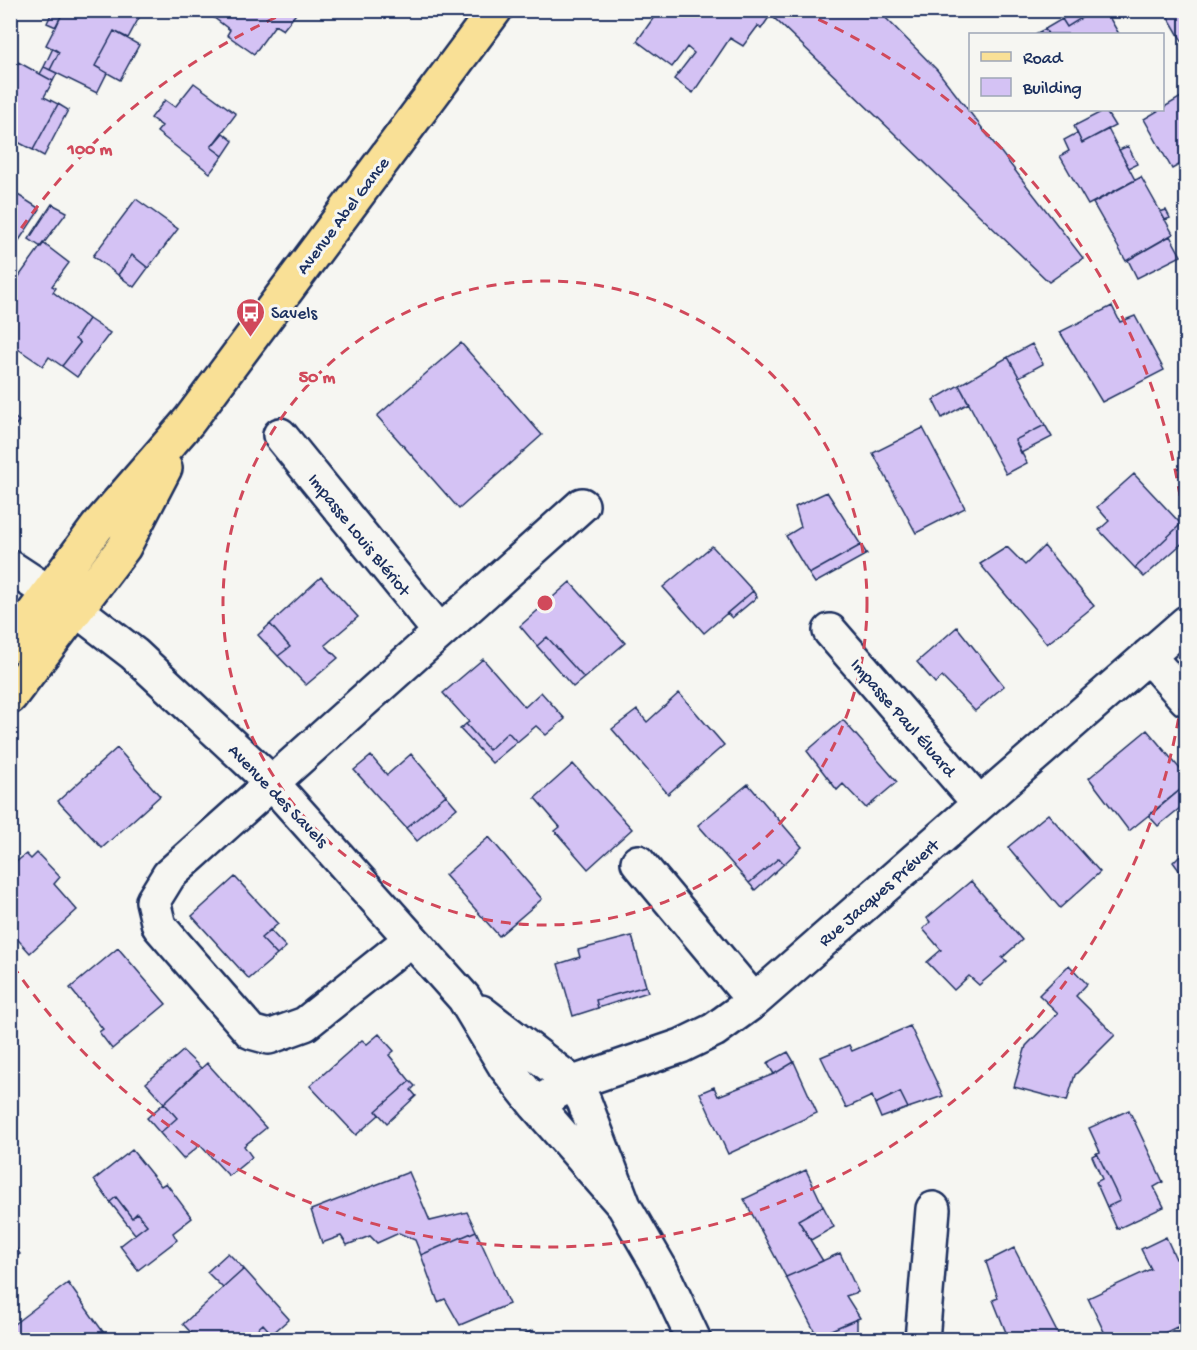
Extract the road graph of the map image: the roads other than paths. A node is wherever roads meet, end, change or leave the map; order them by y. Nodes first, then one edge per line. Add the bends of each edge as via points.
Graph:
1 (495, 10) edge
2 (189, 421) junction
3 (280, 435) dead end
4 (582, 505) dead end
5 (10, 567) edge
6 (48, 593) junction
7 (76, 611) junction
8 (1186, 622) edge
9 (830, 631) dead end
10 (440, 632) junction
11 (10, 645) edge
12 (1148, 656) junction
13 (10, 697) edge
14 (1186, 699) edge
15 (272, 783) junction
16 (979, 803) junction
17 (638, 862) dead end
18 (411, 939) junction
19 (464, 998) junction
20 (754, 1001) junction
21 (573, 1083) junction
22 (535, 1104) junction
23 (624, 1206) junction
24 (933, 1209) dead end
25 (694, 1340) edge
26 (922, 1340) edge

1 - 2 main road, Avenue Abel Gance
2 - 6 main road, Avenue Abel Gance via 97,527
2 - 7 main road, Avenue Abel Gance via 124,547
3 - 10 street, Impasse Louis Blériot
4 - 10 street
5 - 6 street, Avenue des Savels
6 - 7 street, Avenue des Savels
6 - 11 main road, Avenue Abel Gance
7 - 13 main road, Avenue Abel Gance
7 - 15 street, Avenue des Savels via 134,654
8 - 12 street, Rue Jacques Prévert
9 - 16 street, Impasse Paul Éluard
10 - 15 street
12 - 14 street
12 - 16 street, Rue Jacques Prévert
15 - 18 street, Avenue des Savels
15 - 18 street via 169,875 153,901 159,927 251,1032 269,1037 305,1024
16 - 20 street, Rue Jacques Prévert
17 - 20 street
18 - 19 street, Avenue des Savels
19 - 21 street, Avenue des Savels
19 - 22 street, Avenue des Savels via 505,1066
20 - 21 street, Rue Jacques Prévert via 714,1030 681,1046
21 - 22 street, Rue Jacques Prévert
21 - 23 street, Avenue des Savels via 584,1101
22 - 23 street, Avenue des Savels
23 - 25 street, Avenue des Savels via 661,1270
24 - 26 street

